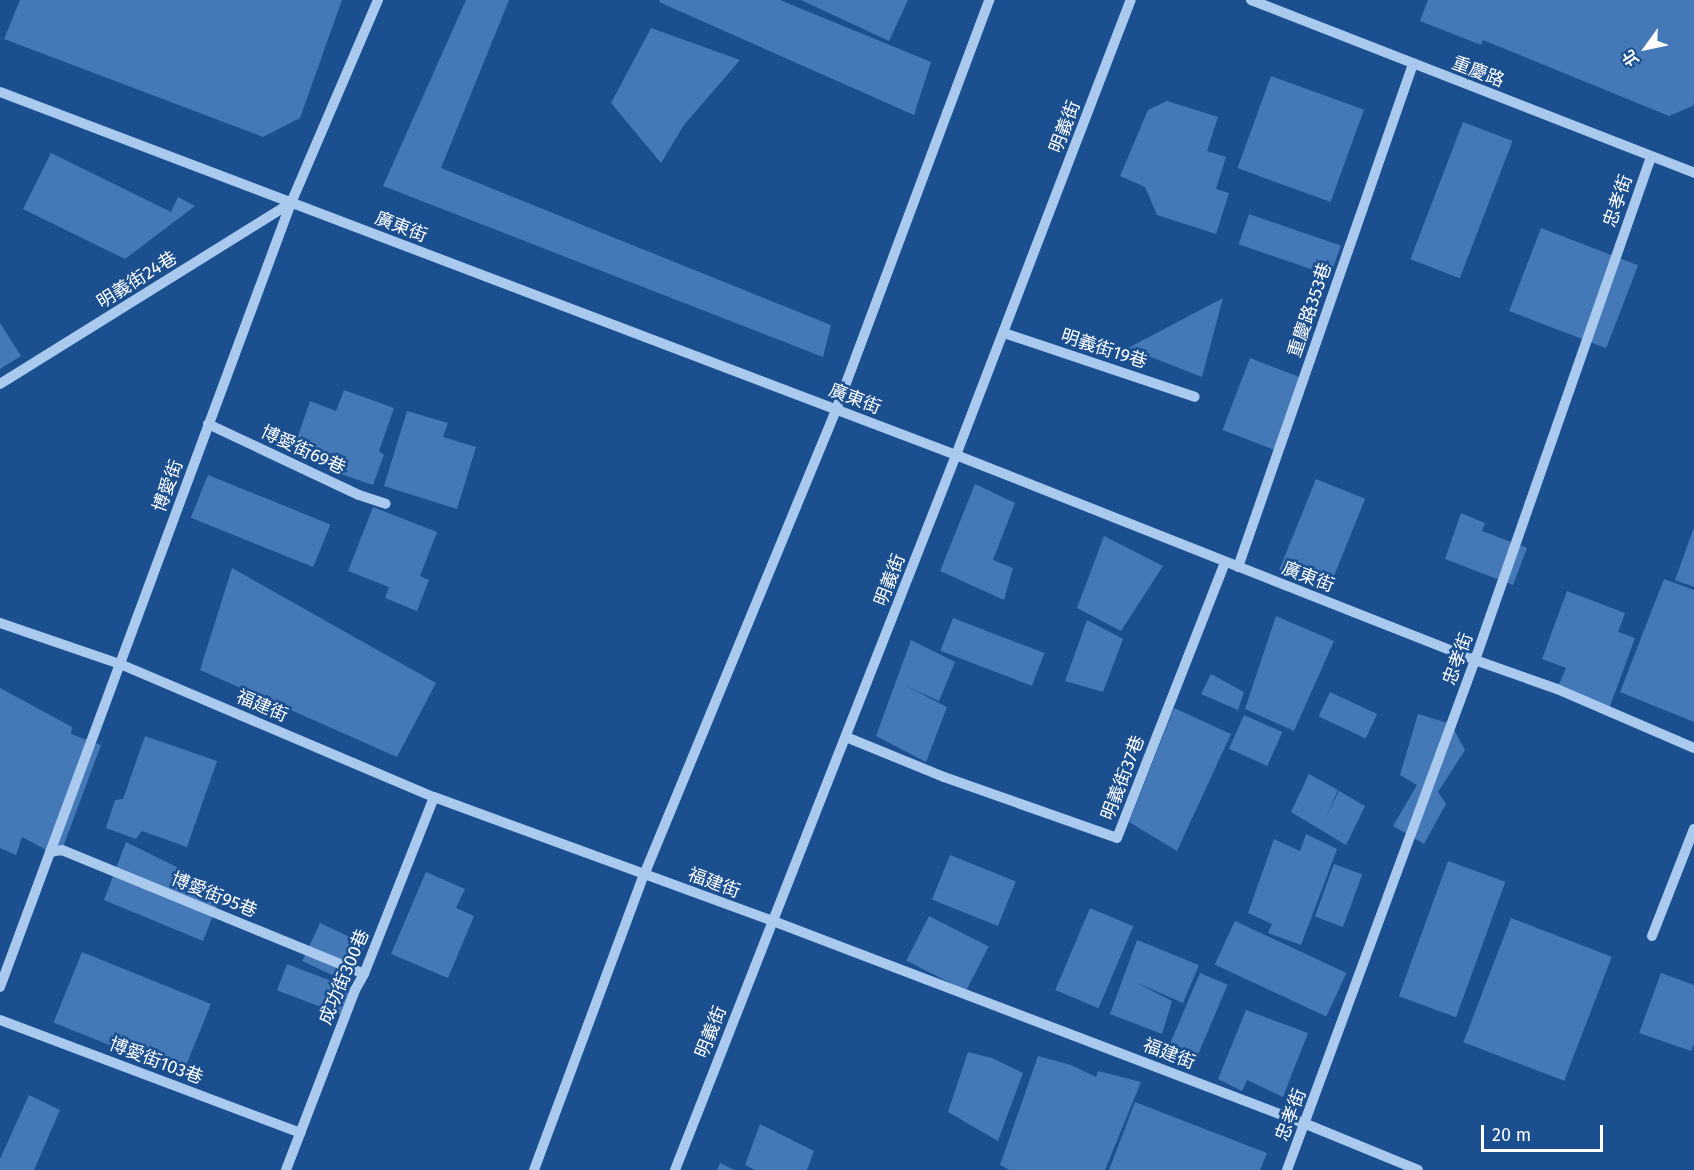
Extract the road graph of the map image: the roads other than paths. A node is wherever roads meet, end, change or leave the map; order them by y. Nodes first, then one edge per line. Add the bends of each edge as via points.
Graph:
1 (378, 0) edge
2 (989, 0) edge
3 (1131, 0) edge
4 (1251, 0) edge
5 (1413, 64) junction
6 (0, 92) edge
7 (1651, 157) junction
8 (1694, 173) edge
9 (291, 203) junction
10 (1004, 333) junction
11 (0, 384) edge
12 (1195, 397) dead end
13 (836, 410) junction
14 (208, 424) junction
15 (956, 454) junction
16 (386, 504) dead end
17 (1225, 561) junction
18 (1238, 567) junction
19 (0, 623) edge
20 (1475, 660) junction
21 (120, 664) junction
22 (846, 737) junction
23 (1694, 748) edge
24 (434, 797) junction
25 (1694, 829) edge
26 (50, 852) junction
27 (644, 875) junction
28 (773, 921) junction
29 (1652, 936) dead end
30 (364, 974) junction
31 (0, 987) edge
32 (0, 1020) edge
33 (1306, 1124) junction
34 (300, 1133) junction
35 (286, 1170) edge
36 (534, 1170) edge
37 (675, 1170) edge
38 (1287, 1170) edge
39 (1418, 1170) edge

1 - 9 street, 博愛街
2 - 13 street
3 - 10 street, 明義街
4 - 5 street, 重慶路
5 - 7 street, 重慶路
5 - 18 street, 重慶路353巷
6 - 9 street, 廣東街
7 - 8 street, 重慶路
7 - 20 street, 忠孝街
9 - 11 street, 明義街24巷
9 - 13 street, 廣東街
9 - 14 street, 博愛街
10 - 12 street, 明義街19巷
10 - 15 street, 明義街
13 - 15 street, 廣東街
13 - 27 street
14 - 16 street, 博愛街69巷
14 - 21 street, 博愛街
15 - 17 street, 廣東街
15 - 22 street, 明義街
17 - 18 street, 廣東街
17 - 22 street, 明義街37巷 via 1117,838 944,777
18 - 20 street, 廣東街
19 - 21 street, 福建街
20 - 23 street, 廣東街 via 1557,689
20 - 33 street, 忠孝街
21 - 24 street, 福建街
21 - 26 street, 博愛街
22 - 28 street, 明義街
24 - 27 street, 福建街
24 - 30 street, 成功街300巷
25 - 29 street
26 - 30 street, 博愛街95巷 via 62,850
26 - 31 street, 博愛街
27 - 28 street, 福建街
27 - 36 street
28 - 33 street, 福建街
28 - 37 street, 明義街
30 - 34 street, 成功街300巷 via 354,990
32 - 34 street, 博愛街103巷
33 - 38 street, 忠孝街
33 - 39 street, 福建街
34 - 35 street, 成功街300巷

